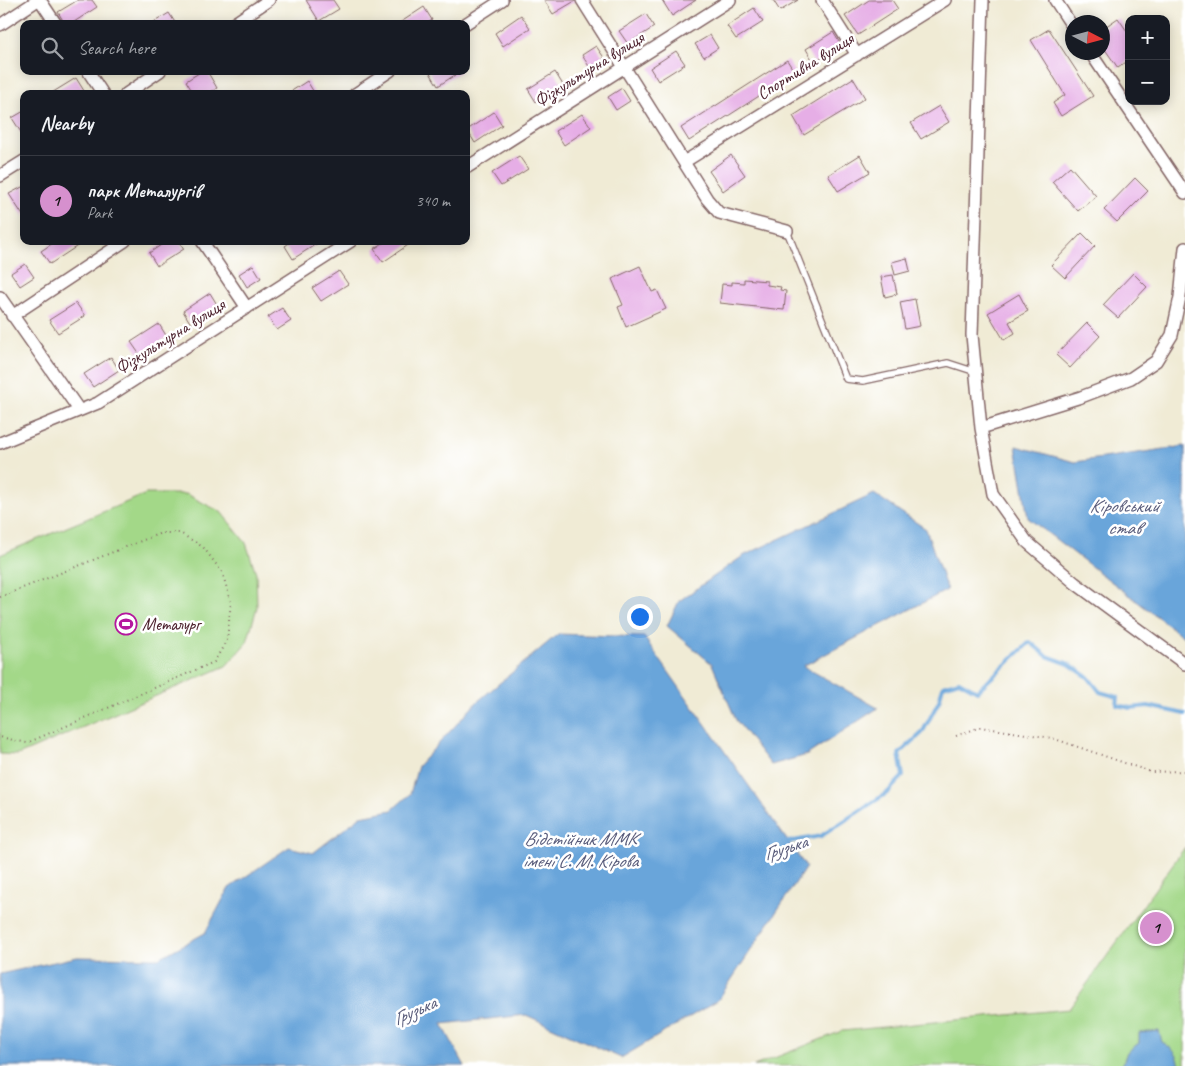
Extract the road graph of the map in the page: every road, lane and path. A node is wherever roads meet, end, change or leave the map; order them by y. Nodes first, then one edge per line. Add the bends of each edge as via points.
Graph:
1 (39, 0) edge
2 (269, 0) edge
3 (502, 0) edge
4 (582, 0) edge
5 (730, 0) edge
6 (822, 0) edge
7 (946, 0) edge
8 (983, 0) edge
9 (1055, 0) edge
10 (1065, 15) edge
11 (53, 20) edge
12 (239, 20) edge
13 (470, 21) edge
14 (0, 24) edge
15 (857, 55) junction
16 (1095, 60) edge
17 (624, 67) junction
18 (91, 75) edge
19 (154, 75) edge
20 (384, 75) edge
21 (100, 90) edge
22 (132, 90) edge
23 (361, 90) edge
24 (684, 162) junction
25 (20, 164) edge
26 (470, 165) edge
27 (0, 176) edge
28 (1185, 193) edge
29 (787, 231) joint
30 (119, 245) edge
31 (205, 245) edge
32 (345, 245) edge
33 (1185, 248) edge
34 (0, 296) edge
35 (247, 308) junction
36 (12, 316) junction
37 (976, 372) junction
38 (79, 410) junction
39 (981, 428) junction
40 (0, 443) edge
41 (0, 597) edge
42 (1185, 664) edge
43 (956, 736) dead end
44 (0, 738) edge
45 (1185, 772) edge

1 - 11 street
1 - 14 street
2 - 12 street
3 - 13 street
4 - 17 street
5 - 17 street, Фiзкультурна вулиця
6 - 15 street
7 - 15 street, Спортивна вулиця
8 - 37 street via 972,335
9 - 10 street
15 - 24 street, Спортивна вулиця
16 - 28 street
17 - 24 street
17 - 26 street, Фiзкультурна вулиця
18 - 21 street
19 - 22 street
20 - 23 street
24 - 29 street via 707,199 720,213
25 - 27 street
29 - 37 lane via 846,379 863,381 948,363
30 - 36 street
31 - 35 street
32 - 35 street, Фiзкультурна вулиця
33 - 39 street via 1172,335 1156,360 1131,378
34 - 36 street
35 - 38 street, Фiзкультурна вулиця via 98,403
36 - 38 street
37 - 39 street
38 - 40 street, Фiзкультурна вулиця
39 - 42 street via 994,494 1027,542 1075,583
41 - 44 path via 161,533 180,532 203,547 222,572 231,602 227,640 214,662 27,743
43 - 45 path via 980,726 1052,738 1151,772

